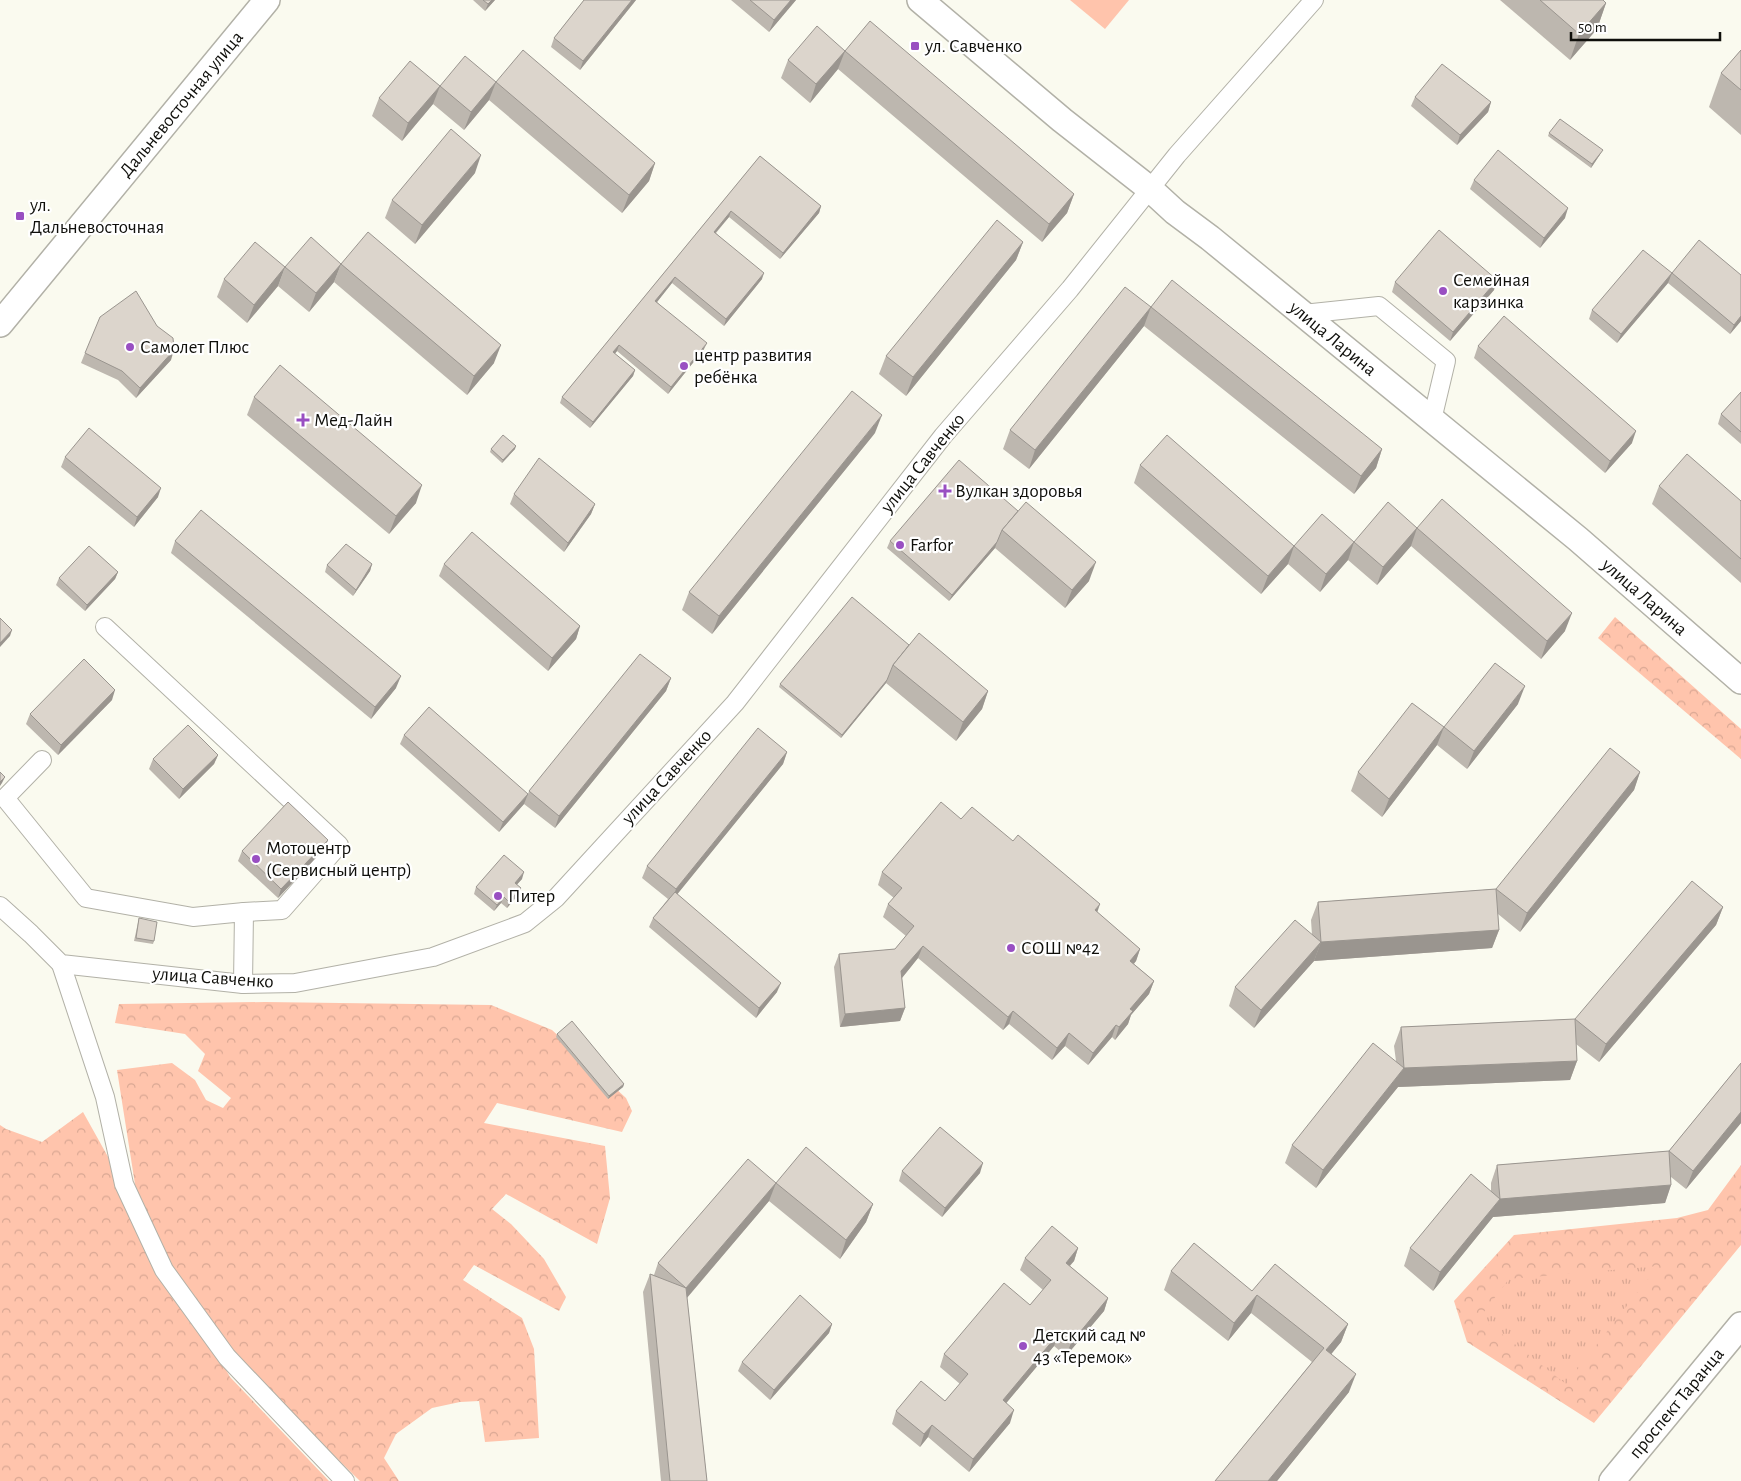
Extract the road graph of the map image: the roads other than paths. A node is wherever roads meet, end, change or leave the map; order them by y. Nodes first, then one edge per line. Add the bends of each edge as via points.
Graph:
1 (267, 0) edge
2 (920, 0) edge
3 (1314, 0) edge
4 (1150, 189) junction
5 (1303, 314) junction
6 (0, 324) edge
7 (1432, 420) junction
8 (106, 627) dead end
9 (1741, 681) edge
10 (42, 760) dead end
11 (0, 906) edge
12 (244, 912) junction
13 (61, 964) junction
14 (243, 984) junction
15 (1741, 1325) edge
16 (345, 1481) edge
17 (1612, 1481) edge

1 - 6 main road, Дальневосточная улица
2 - 4 main road, улица Ларина via 1062,120
3 - 4 street, улица Савченко
4 - 5 main road, улица Ларина
4 - 14 street, улица Савченко via 1070,289 943,436 735,703 556,898 525,923 433,957 295,983
5 - 7 main road, улица Ларина
5 - 7 street via 1379,306 1394,318 1446,361
7 - 9 main road, улица Ларина via 1578,539
8 - 12 street via 339,845 282,910
10 - 12 street via 5,798 86,898 193,917
11 - 13 street
12 - 14 street
13 - 14 street, улица Савченко
13 - 16 street via 105,1097 124,1184 164,1270 227,1357
15 - 17 main road, проспект Таранца

